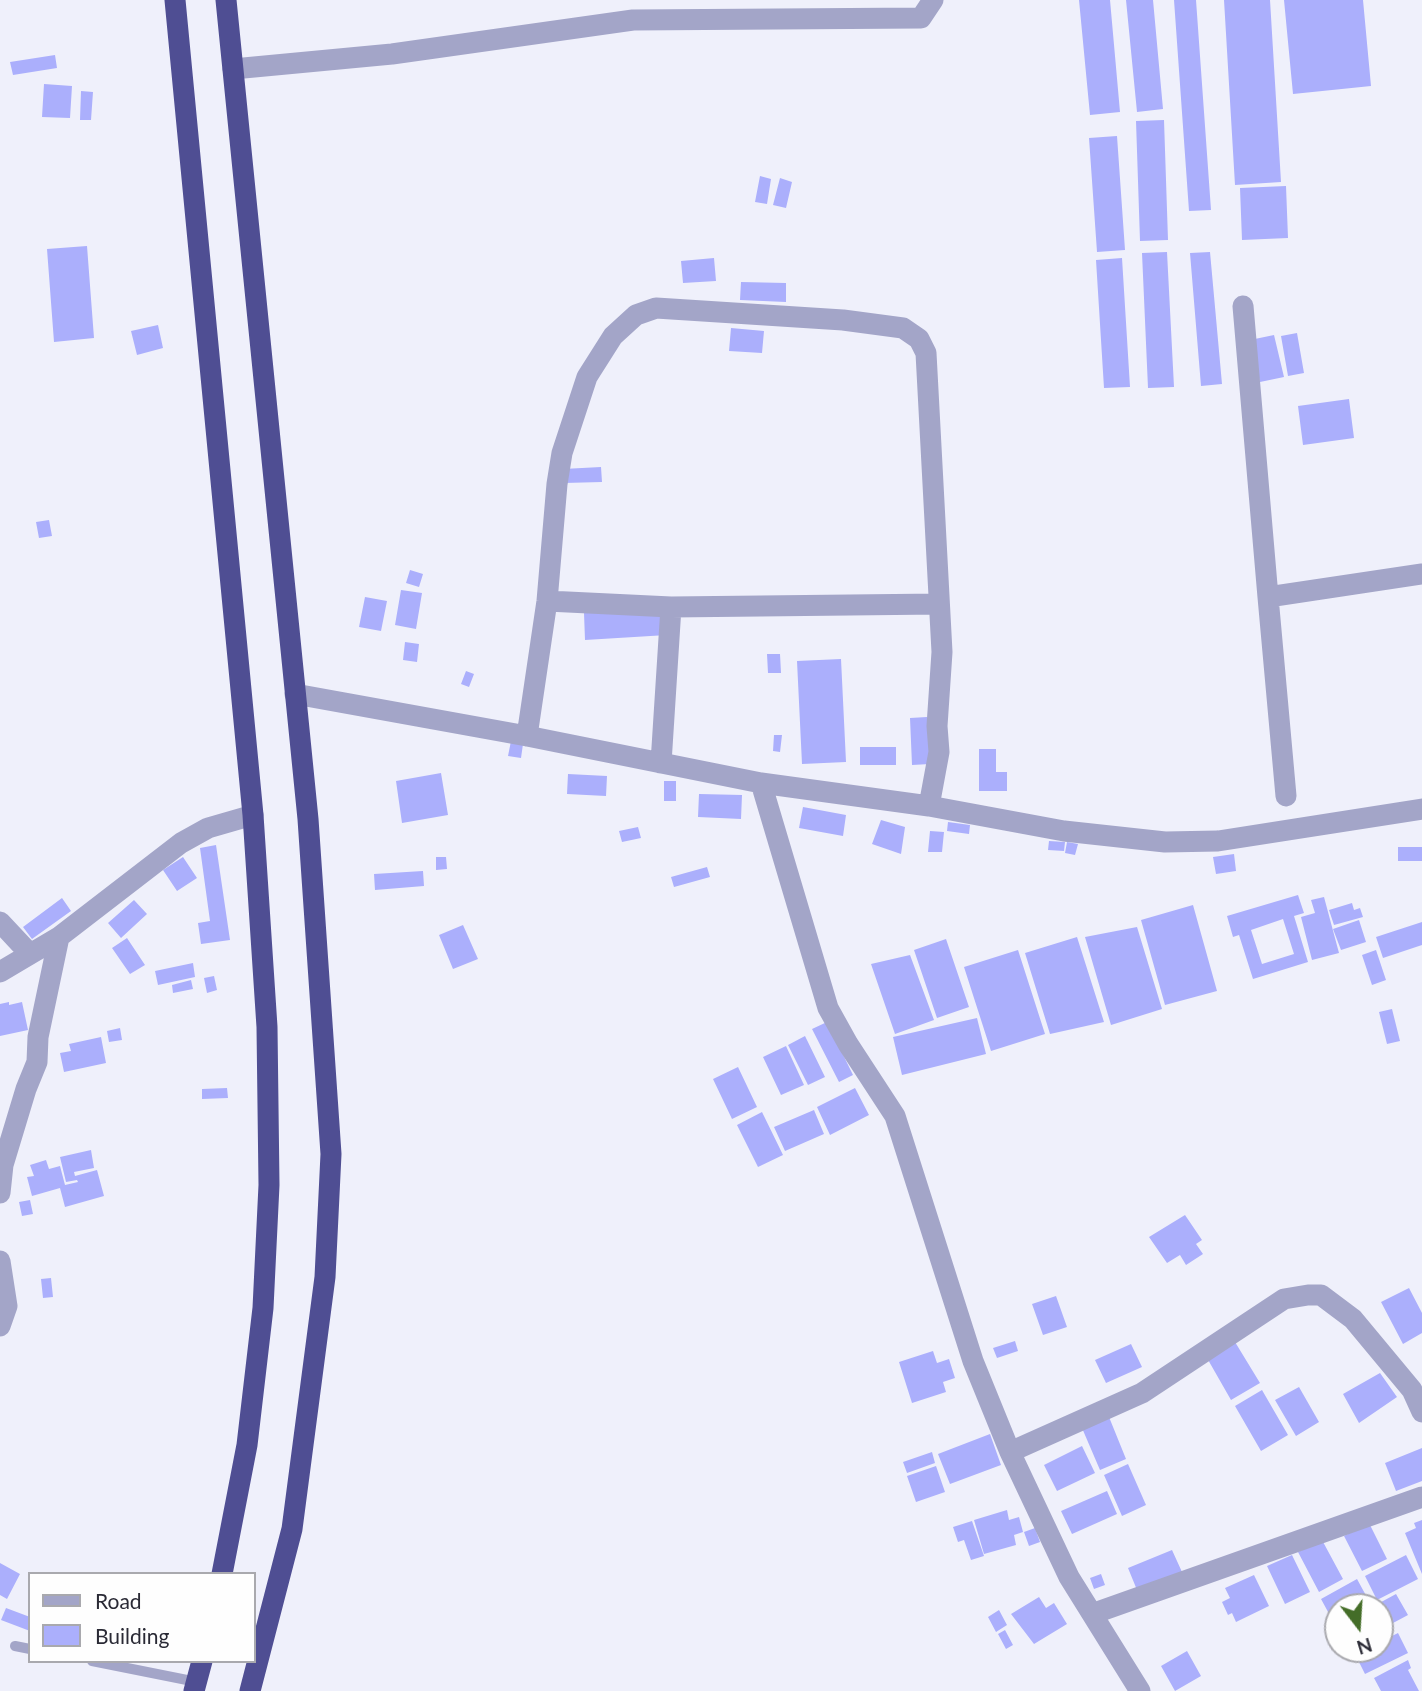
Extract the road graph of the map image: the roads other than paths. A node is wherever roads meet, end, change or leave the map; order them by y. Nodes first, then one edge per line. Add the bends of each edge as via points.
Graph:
1 (175, 0) edge
2 (226, 0) edge
3 (933, 0) edge
4 (233, 69) junction
5 (1243, 306) dead end
6 (1422, 574) edge
7 (1268, 597) junction
8 (547, 601) junction
9 (939, 604) junction
10 (671, 607) junction
11 (295, 694) junction
12 (527, 736) junction
13 (661, 763) junction
14 (761, 783) junction
15 (1286, 796) dead end
16 (929, 806) junction
17 (1422, 809) edge
18 (253, 815) junction
19 (0, 922) edge
20 (59, 937) junction
21 (30, 954) junction
22 (0, 972) edge
23 (0, 1193) edge
24 (0, 1261) edge
25 (0, 1326) edge
26 (1422, 1412) edge
27 (1010, 1452) junction
28 (1422, 1497) edge
29 (222, 1572) edge
30 (1092, 1614) junction
31 (15, 1646) dead end
32 (28, 1649) edge
33 (104, 1663) edge
34 (198, 1678) edge
35 (250, 1691) edge
36 (1140, 1691) edge

1 - 18 highway
2 - 4 highway
3 - 4 street via 921,18 633,20 392,54
4 - 11 highway
5 - 7 street
6 - 7 street
7 - 15 street
8 - 9 street via 562,453 587,377 613,336 636,315 656,308 843,320 903,328 919,339 926,353
8 - 10 street
8 - 12 street
9 - 10 street
9 - 16 street via 939,752
10 - 13 street
11 - 12 street
11 - 35 highway via 331,1154 325,1277 292,1529
12 - 13 street
13 - 14 street
14 - 16 street
14 - 27 street via 828,1008 895,1116 973,1361
16 - 17 street via 1064,831 1165,842 1217,841
18 - 20 street via 208,828 181,843
18 - 29 highway via 267,1027 269,1185 263,1308 249,1431
19 - 21 street
20 - 21 street
20 - 23 street via 37,1062 3,1165
21 - 22 street
24 - 25 street via 7,1306
26 - 27 street via 1412,1390 1353,1320 1321,1295 1308,1295 1284,1299 1142,1393
27 - 30 street via 1069,1577
28 - 30 street
30 - 36 street
31 - 32 lane
33 - 34 lane

